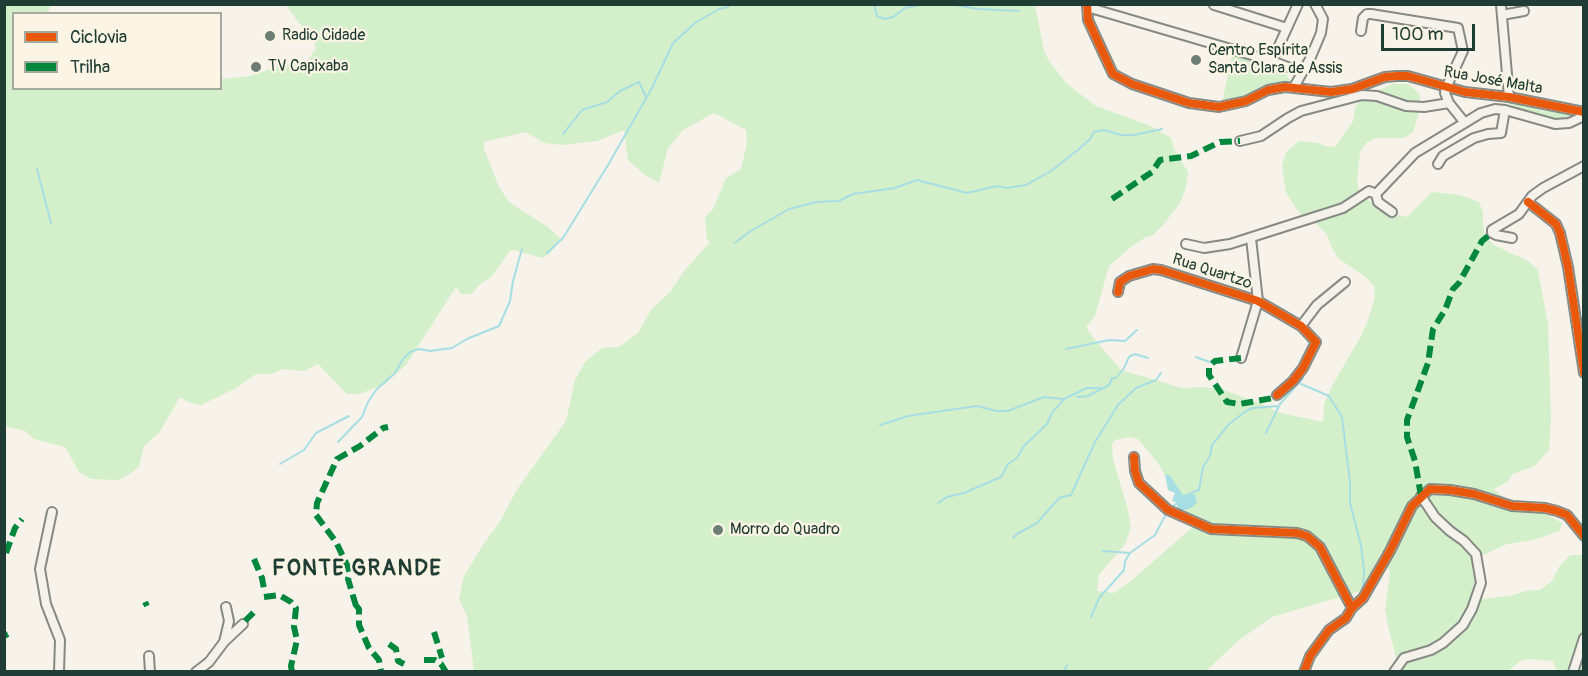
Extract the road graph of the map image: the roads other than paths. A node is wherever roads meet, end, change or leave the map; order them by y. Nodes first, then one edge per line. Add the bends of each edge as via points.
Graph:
1 (1298, 4) edge
2 (1316, 4) edge
3 (1214, 5) edge
4 (1501, 5) edge
5 (1087, 6) edge
6 (1524, 11) dead end
7 (1502, 15) junction
8 (1287, 28) junction
9 (1361, 32) dead end
10 (1272, 61) junction
11 (1301, 72) junction
12 (1294, 87) junction
13 (1446, 88) junction
14 (1509, 97) junction
15 (1449, 103) junction
16 (1505, 110) junction
17 (1584, 115) edge
18 (1465, 123) junction
19 (1240, 141) dead end
20 (1438, 164) dead end
21 (1584, 166) edge
22 (1376, 194) junction
23 (1528, 202) junction
24 (1392, 212) dead end
25 (1251, 238) junction
26 (1512, 238) dead end
27 (1186, 244) dead end
28 (1345, 282) dead end
29 (1118, 292) dead end
30 (1258, 301) junction
31 (1301, 326) junction
32 (1241, 358) dead end
33 (1584, 373) edge
34 (1277, 395) dead end
35 (1134, 457) dead end
36 (1420, 496) junction
37 (52, 512) dead end
38 (1584, 536) edge
39 (226, 607) dead end
40 (1352, 608) junction
41 (243, 624) dead end
42 (1584, 638) edge
43 (227, 643) junction
44 (149, 656) dead end
45 (59, 672) edge
46 (150, 672) edge
47 (196, 672) edge
48 (1304, 672) edge
49 (1394, 672) edge
50 (1574, 672) edge

1 - 8 street
2 - 11 street via 1323,26
3 - 8 street
4 - 7 street
5 - 10 street
5 - 12 street, Rua José Malta via 1088,20 1113,74 1132,84 1189,104 1219,107 1246,101 1268,90
6 - 7 street
7 - 14 street
8 - 10 street
9 - 13 street via 1363,18 1371,14 1458,28 1463,51
10 - 11 street
11 - 12 street
12 - 13 street, Rua José Malta via 1331,92 1385,77 1408,76
13 - 14 street, Rua José Malta
13 - 15 street, Rua José Malta
14 - 17 street, Rua José Malta
15 - 18 street, Rua José Malta
15 - 19 street, Rua José Malta via 1406,106 1362,95 1301,111 1261,136
16 - 17 street, Rua José Malta via 1555,124 1569,123
16 - 18 street, Rua José Malta via 1481,113
16 - 20 street via 1501,133 1474,138 1443,156
18 - 22 street, Rua José Malta via 1415,153
21 - 23 street via 1543,188
22 - 24 street via 1378,202
22 - 25 street via 1370,191 1342,208
23 - 26 street via 1519,214 1492,230 1496,235
23 - 33 street via 1556,224 1560,233
25 - 27 street via 1204,248
25 - 30 street
28 - 31 street via 1317,304
29 - 30 street, Rua Quartzo via 1120,282 1129,276 1153,269
30 - 31 street, Rua Quartzo
30 - 32 street
31 - 34 street via 1316,342 1303,368
35 - 40 street via 1139,483 1168,510 1211,529 1307,536 1320,547
36 - 38 street via 1430,489 1450,489 1512,506 1545,508 1567,515
36 - 40 street via 1363,598
36 - 49 street via 1435,517 1476,554 1481,583 1463,625 1431,650 1404,658
37 - 45 street via 40,569 46,604 60,640
39 - 43 street
40 - 48 street via 1346,618 1329,630 1310,656
41 - 43 street
42 - 50 street
43 - 47 street
44 - 46 street

